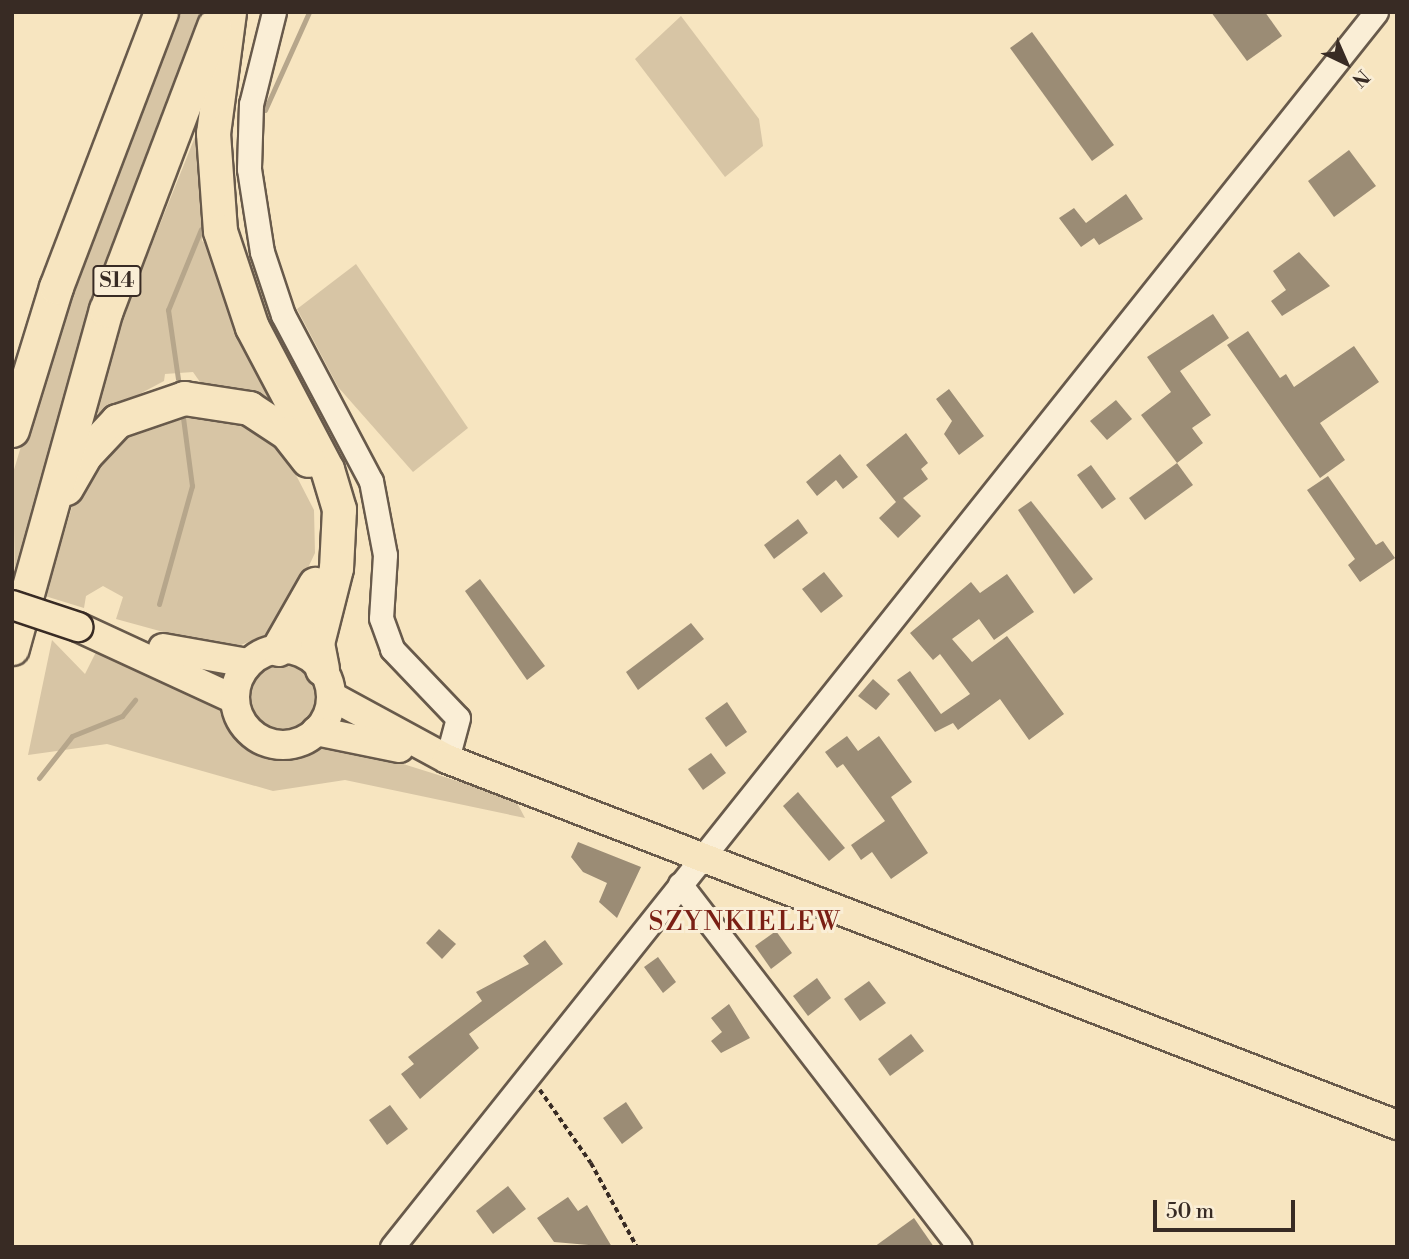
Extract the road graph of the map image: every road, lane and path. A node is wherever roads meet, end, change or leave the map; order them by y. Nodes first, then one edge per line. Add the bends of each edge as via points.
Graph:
1 (161, 12) edge
2 (220, 12) edge
3 (229, 12) edge
4 (274, 12) edge
5 (1376, 12) edge
6 (12, 430) edge
7 (34, 557) junction
8 (12, 605) edge
9 (122, 642) junction
10 (12, 649) edge
11 (278, 649) junction
12 (248, 663) junction
13 (326, 683) junction
14 (234, 699) junction
15 (316, 731) junction
16 (441, 757) junction
17 (701, 855) junction
18 (680, 884) junction
19 (529, 1074) junction
20 (1397, 1125) edge
21 (392, 1247) edge
22 (637, 1247) edge
23 (960, 1247) edge

1 - 6 highway, S14 via 65,262
2 - 7 highway, S14 via 106,310
3 - 13 highway via 213,133 220,231 252,327 327,468 340,509 335,568 317,643
4 - 16 street via 251,104 249,169 262,252 283,315 371,481 385,555 381,618 392,649 458,718
5 - 17 street
7 - 10 highway, S14
7 - 11 highway via 85,454 117,421 184,398 249,408 304,453 326,503 327,549 319,576 301,619
8 - 9 main road, bridge
9 - 12 main road
9 - 14 main road
11 - 12 main road
11 - 13 main road via 301,653
12 - 14 main road
13 - 15 main road
13 - 16 main road
14 - 15 main road via 243,724 267,743 297,743
15 - 16 main road
16 - 17 main road
17 - 18 street
17 - 20 main road
18 - 19 street
18 - 23 street
19 - 21 street
19 - 22 path via 591,1163

